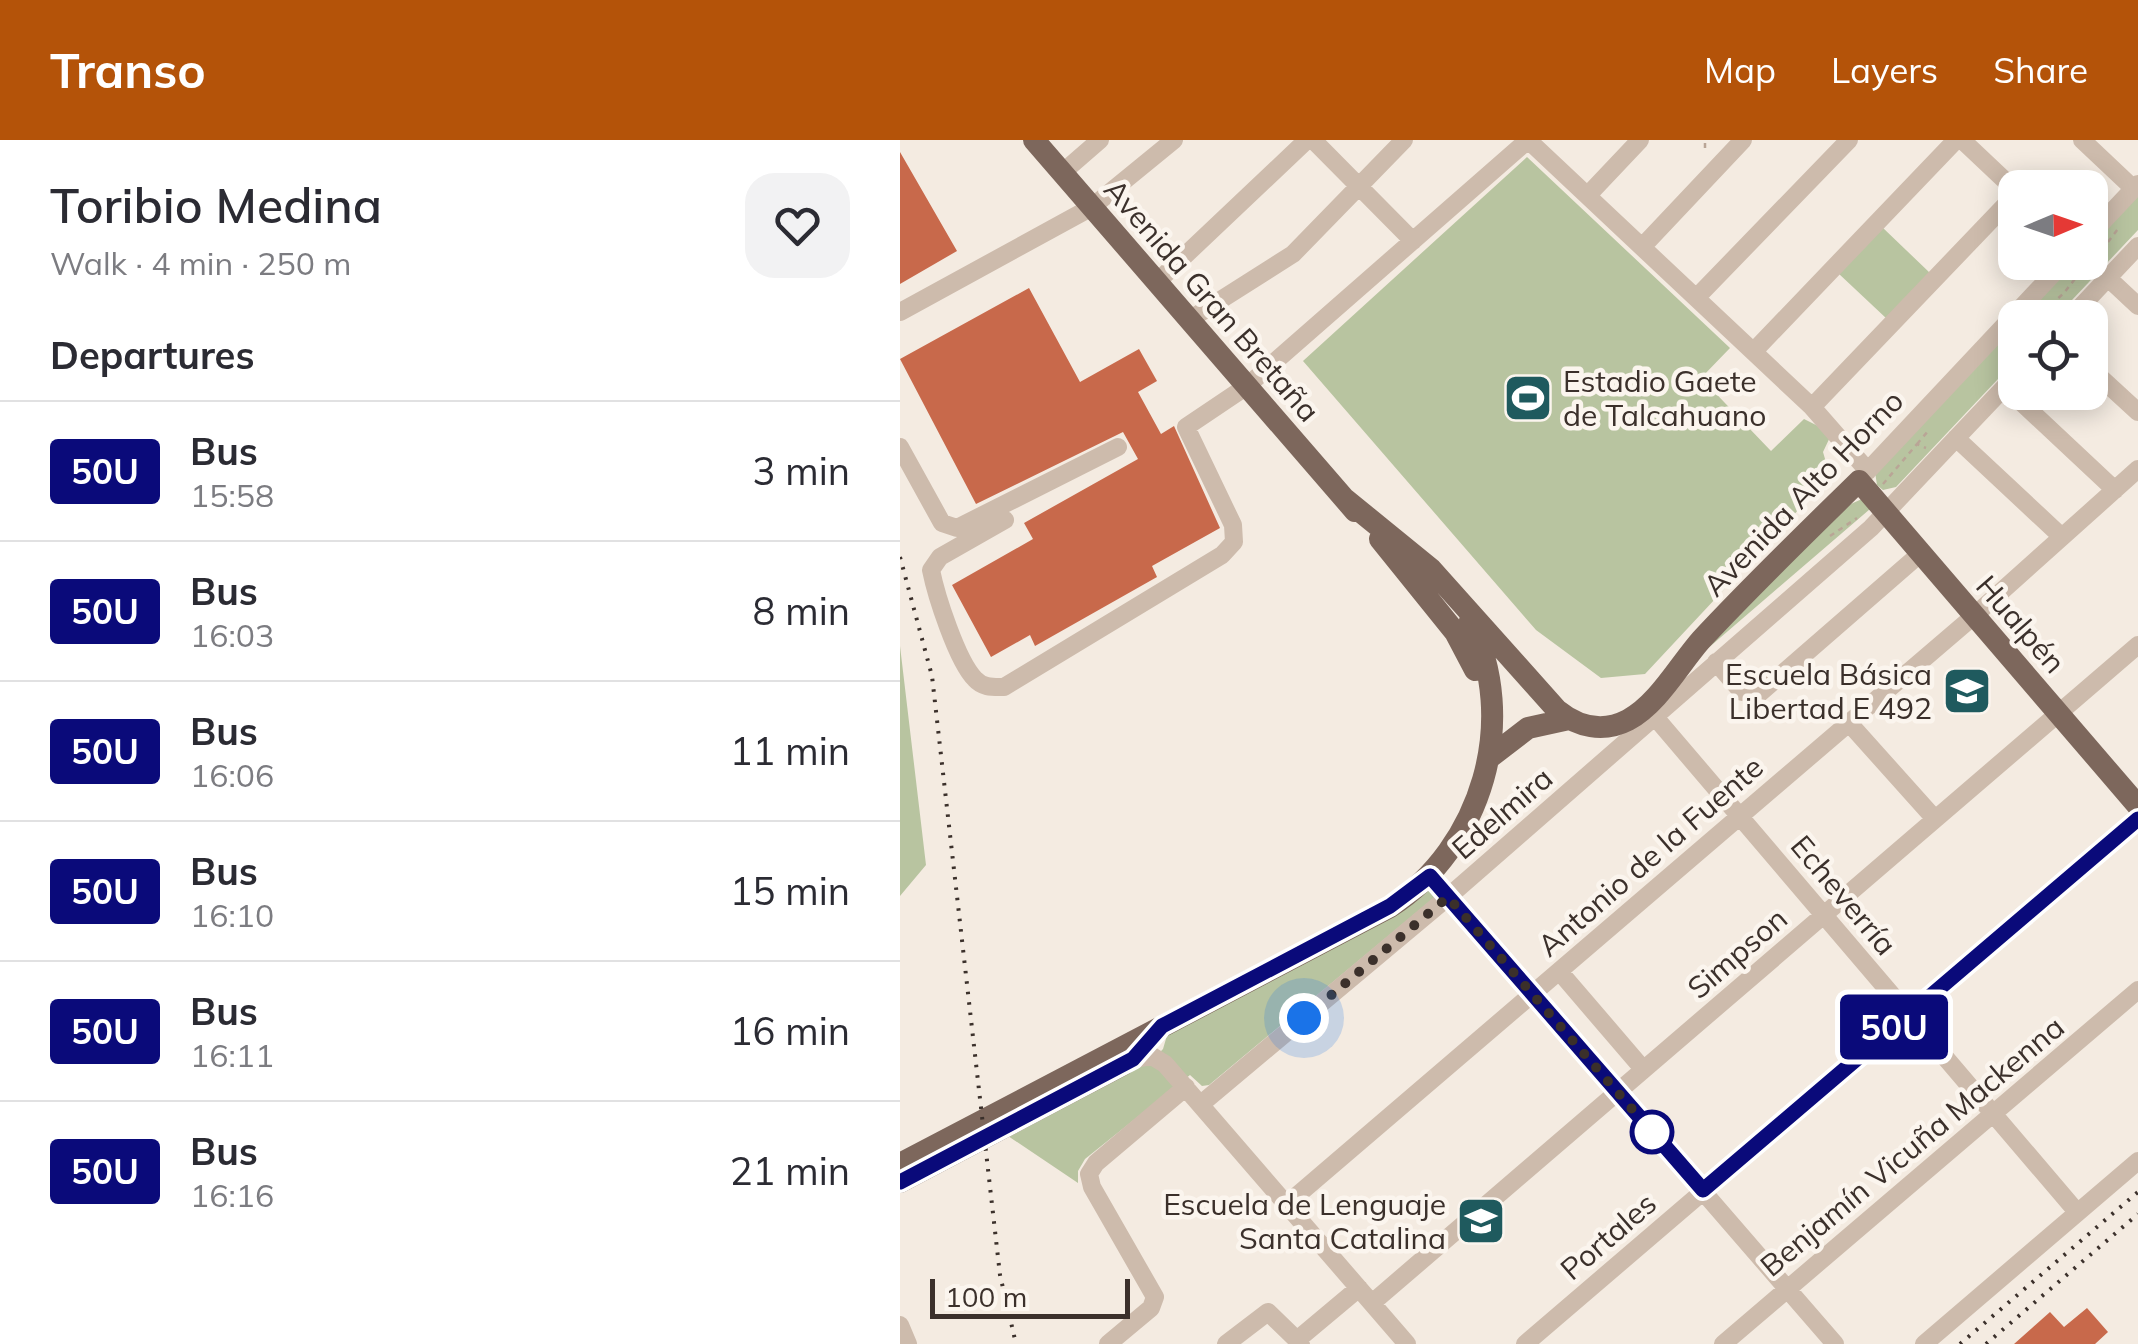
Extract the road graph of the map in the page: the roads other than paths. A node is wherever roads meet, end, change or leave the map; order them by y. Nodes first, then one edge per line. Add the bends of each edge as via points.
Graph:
1 (1034, 140) edge
2 (1100, 140) edge
3 (1174, 140) edge
4 (1310, 140) edge
5 (1404, 140) edge
6 (1528, 140) edge
7 (1640, 140) edge
8 (1743, 140) edge
9 (1849, 140) edge
10 (1959, 140) edge
11 (2082, 140) edge
12 (1062, 173) junction
13 (1998, 176) edge
14 (2136, 186) edge
15 (1361, 188) junction
16 (1588, 196) junction
17 (1092, 207) junction
18 (1998, 210) edge
19 (2108, 220) edge
20 (1413, 241) junction
21 (1643, 246) junction
22 (2132, 252) edge
23 (2108, 278) joint
24 (2049, 280) edge
25 (2106, 280) edge
26 (1157, 282) junction
27 (1697, 297) junction
28 (2087, 300) edge
29 (2138, 306) edge
30 (900, 312) edge
31 (1189, 320) junction
32 (1754, 351) junction
33 (2108, 384) edge
34 (1246, 386) junction
35 (1998, 394) edge
36 (1812, 407) junction
37 (2038, 410) edge
38 (2138, 412) edge
39 (1956, 438) junction
40 (900, 447) edge
41 (1118, 447) dead end
42 (2138, 469) edge
43 (1872, 490) junction
44 (2115, 490) junction
45 (1345, 500) junction
46 (1005, 520) dead end
47 (2062, 537) junction
48 (1921, 553) junction
49 (1446, 584) junction
50 (1420, 586) junction
51 (1974, 615) junction
52 (1468, 618) junction
53 (1491, 634) junction
54 (2138, 645) edge
55 (1716, 662) junction
56 (1488, 711) junction
57 (1650, 711) junction
58 (2059, 714) junction
59 (1569, 719) junction
60 (1849, 723) junction
61 (1489, 758) junction
62 (2138, 806) edge
63 (1740, 816) junction
64 (2138, 819) edge
65 (1934, 820) junction
66 (1430, 876) junction
67 (1448, 897) junction
68 (1824, 914) junction
69 (1558, 971) junction
70 (1574, 990) junction
71 (2138, 990) edge
72 (1537, 999) junction
73 (1596, 1014) junction
74 (1909, 1014) junction
75 (1162, 1026) junction
76 (1570, 1037) junction
77 (1626, 1049) junction
78 (1133, 1059) junction
79 (1643, 1069) junction
80 (1611, 1085) junction
81 (1186, 1087) junction
82 (1201, 1104) junction
83 (1993, 1113) junction
84 (2138, 1160) edge
85 (902, 1162) edge
86 (1703, 1190) junction
87 (1287, 1204) junction
88 (2077, 1212) junction
89 (1787, 1288) junction
90 (1366, 1296) junction
91 (900, 1324) edge
92 (1299, 1342) edge
93 (908, 1344) edge
94 (1108, 1344) edge
95 (1226, 1344) edge
96 (1408, 1344) edge
97 (1525, 1344) edge
98 (1723, 1344) edge
99 (1835, 1344) edge
100 (1924, 1344) edge

1 - 12 main road, Avenida Gran Bretaña
2 - 12 street
3 - 17 street
4 - 15 street
4 - 26 street
5 - 15 street
6 - 16 street
6 - 20 street
7 - 16 street
8 - 21 street
9 - 27 street
10 - 13 street
10 - 32 street
11 - 14 street
12 - 17 main road, Avenida Gran Bretaña
14 - 19 street
15 - 20 street
15 - 31 street via 1293,254
16 - 21 street
17 - 26 main road, Avenida Gran Bretaña
17 - 30 street
18 - 36 street
20 - 34 street
21 - 27 street
22 - 23 street
23 - 29 street
24 - 43 street, Avenida Alto Horno
25 - 28 street
26 - 31 main road, Avenida Gran Bretaña
27 - 32 street
31 - 34 main road, Avenida Gran Bretaña
32 - 36 street
33 - 38 street
34 - 45 main road, Avenida Gran Bretaña
34 - 46 street via 1186,427 1233,525 1234,542 1004,687 987,687 973,678 931,570 940,557
35 - 39 street, Avenida Alto Horno
36 - 43 street
37 - 44 street
39 - 43 street, Avenida Alto Horno via 1942,454
39 - 47 street
40 - 41 street via 942,523 957,528
42 - 44 street, Antonio de la Fuente
43 - 48 main road, Hualpén
43 - 55 street, Avenida Alto Horno
43 - 57 main road, Avenida Alto Horno via 1701,640
44 - 47 street, Antonio de la Fuente
45 - 49 main road, Avenida Gran Bretaña
45 - 50 main road, Avenida Gran Bretaña
47 - 51 street, Antonio de la Fuente
48 - 51 main road, Hualpén
48 - 55 street via 1760,693 1742,692
49 - 52 main road, Avenida Gran Bretaña
49 - 53 main road, Avenida Gran Bretaña
50 - 52 main road
50 - 56 main road, Avenida Gran Bretaña via 1465,648
51 - 58 main road, Hualpén
51 - 60 street, Antonio de la Fuente
52 - 53 main road, Avenida Gran Bretaña
52 - 56 main road, Avenida Gran Bretaña via 1484,659
53 - 59 main road, Avenida Gran Bretaña
54 - 58 street, Simpson
55 - 57 street, Avenida Alto Horno
56 - 61 main road, Avenida Gran Bretaña
57 - 59 main road, Avenida Alto Horno via 1609,726
57 - 63 street, Echeverría
57 - 67 street, Edelmira
58 - 62 main road, Hualpén
58 - 65 street, Simpson
59 - 61 main road, Avenida Alto Horno via 1528,728
60 - 63 street, Antonio de la Fuente
60 - 65 street
61 - 66 main road via 1468,821
63 - 68 street, Echeverría
63 - 69 street, Antonio de la Fuente
64 - 74 street, Portales
65 - 68 street, Simpson
66 - 67 street
66 - 75 main road via 1390,906
67 - 72 street
67 - 82 street, Edelmira
68 - 74 street, Echeverría
68 - 79 street, Simpson
69 - 70 street
69 - 72 street, Antonio de la Fuente
70 - 72 street
70 - 73 street
71 - 83 street, Benjamín Vicuña Mackenna
72 - 76 street
72 - 87 street, Antonio de la Fuente
73 - 76 street
73 - 77 street
74 - 83 street, Echeverría
74 - 86 street, Portales
75 - 78 main road
75 - 85 main road
76 - 80 street
77 - 79 street
77 - 80 street
78 - 81 street via 1156,1057
78 - 85 main road
79 - 80 street, Simpson
80 - 86 street
80 - 90 street, Simpson
81 - 82 street
81 - 94 street via 1089,1174 1155,1296 1151,1308
82 - 87 street
83 - 88 street, Echeverría
83 - 89 street, Benjamín Vicuña Mackenna
84 - 88 street
86 - 89 street
86 - 97 street, Portales
87 - 90 street
88 - 100 street
89 - 98 street, Benjamín Vicuña Mackenna
89 - 99 street
90 - 92 street, Simpson
90 - 96 street
91 - 93 street
92 - 95 street via 1268,1312

